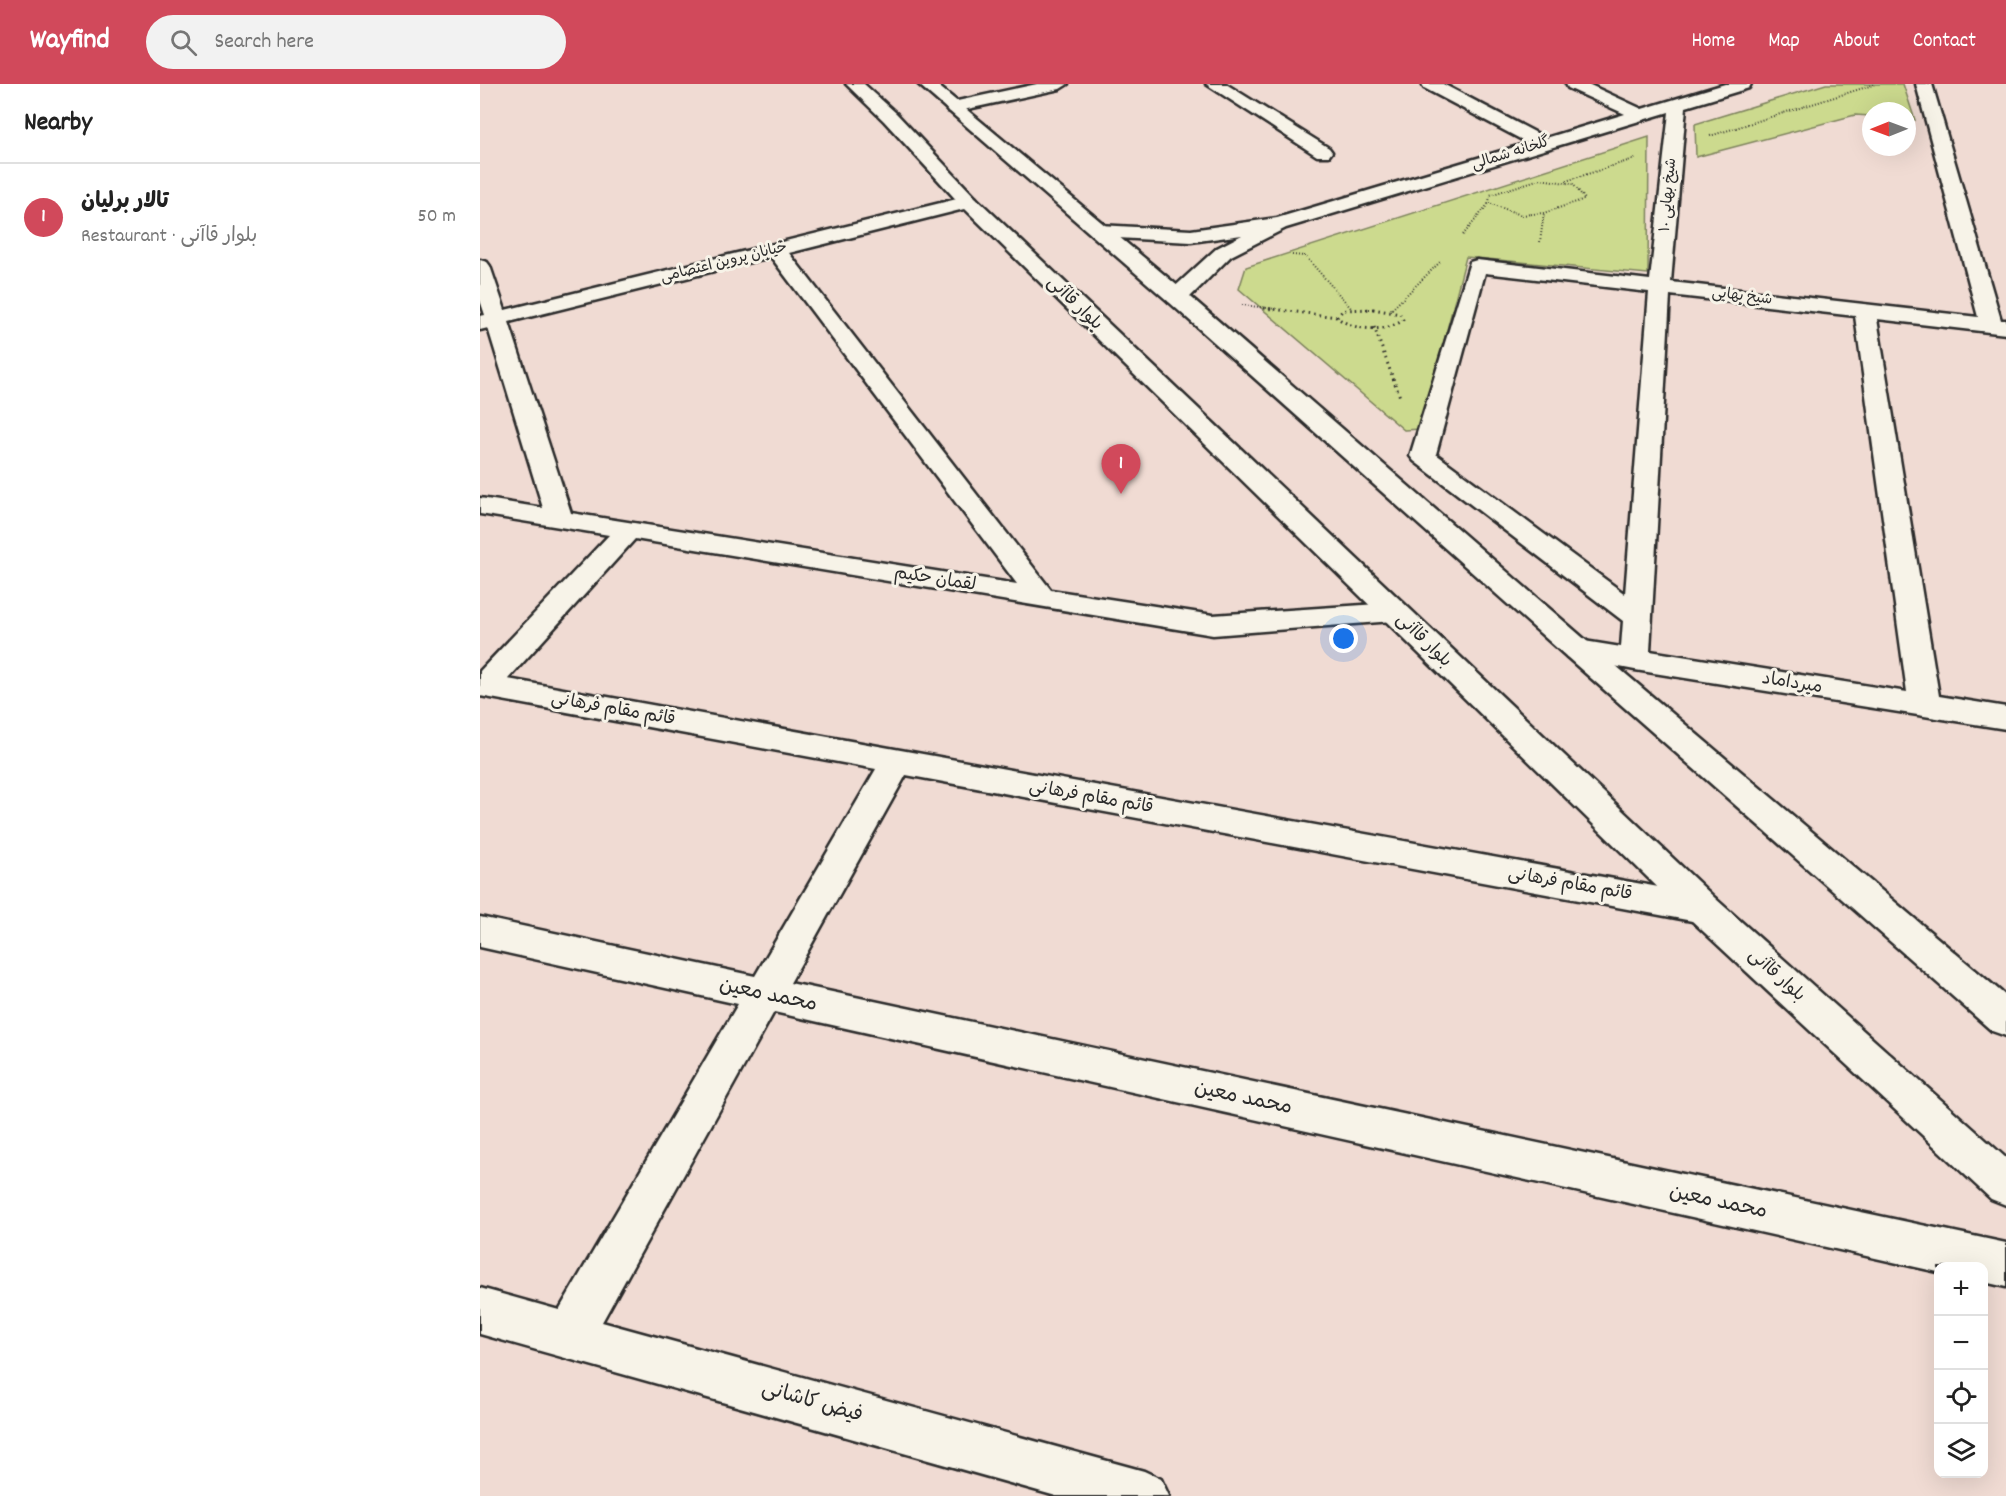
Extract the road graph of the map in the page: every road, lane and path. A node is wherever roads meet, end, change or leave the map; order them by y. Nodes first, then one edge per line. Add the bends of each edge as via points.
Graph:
1 (1060, 84) edge
2 (1214, 84) edge
3 (1430, 84) edge
4 (1574, 84) edge
5 (1743, 84) edge
6 (1875, 84) edge
7 (1924, 84) edge
8 (860, 89) edge
9 (922, 91) edge
10 (1678, 104) junction
11 (954, 107) junction
12 (1641, 115) junction
13 (1544, 144) junction
14 (1673, 147) junction
15 (1323, 152) dead end
16 (1566, 181) junction
17 (969, 202) junction
18 (1279, 224) junction
19 (1099, 231) junction
20 (776, 250) junction
21 (1224, 252) junction
22 (480, 266) edge
23 (1660, 287) junction
24 (1177, 297) junction
25 (1352, 308) junction
26 (1865, 311) junction
27 (1337, 317) junction
28 (488, 321) edge
29 (1999, 326) edge
30 (1374, 327) junction
31 (1423, 456) junction
32 (480, 506) edge
33 (560, 519) junction
34 (628, 530) junction
35 (1042, 597) junction
36 (1393, 612) junction
37 (1638, 618) junction
38 (1578, 650) junction
39 (1635, 660) junction
40 (482, 686) edge
41 (1925, 706) junction
42 (2006, 718) edge
43 (897, 762) junction
44 (1703, 909) junction
45 (480, 932) edge
46 (764, 995) junction
47 (2006, 1019) edge
48 (2006, 1185) edge
49 (2006, 1265) edge
50 (480, 1311) edge
51 (569, 1336) junction
52 (1117, 1492) edge

1 - 11 street
2 - 15 street
3 - 13 street
4 - 12 street
5 - 10 street, گلخانه شمالی
6 - 14 path
7 - 29 street
8 - 17 street, بلوار قاآنی via 897,107
9 - 11 street
10 - 12 street, گلخانه شمالی
10 - 14 street, شیخ بهایی ۱۰
11 - 19 street
12 - 13 street, گلخانه شمالی
13 - 18 street, گلخانه شمالی
14 - 16 path
14 - 23 street, شیخ بهایی ۱۰
16 - 16 path via 1540,178 1490,195 1489,203 1521,215 1544,213 1585,199 1581,189
17 - 20 street, خیابان پروین اعتصامی
17 - 36 street, بلوار قاآنی
18 - 19 street via 1191,236
18 - 21 street
19 - 24 street
20 - 28 street, خیابان پروین اعتصامی
20 - 35 street
21 - 24 street
21 - 25 path via 1305,256
22 - 28 street
23 - 26 street, شیخ بهایی
23 - 31 street, شیخ بهایی via 1478,266
23 - 37 street, شیخ بهایی ۱۰
24 - 27 path
24 - 38 street
25 - 27 path via 1342,310
25 - 30 path via 1391,310 1404,320 1400,325
26 - 29 street, شیخ بهایی
26 - 41 street
27 - 30 path via 1345,324
28 - 33 street
30 - 31 path
31 - 37 street
32 - 33 street, لقمان حکیم
33 - 34 street, لقمان حکیم
34 - 35 street, لقمان حکیم
34 - 40 street
35 - 36 street, لقمان حکیم via 1213,625
36 - 44 street, بلوار قاآنی
37 - 39 street, شیخ بهایی ۱۰
38 - 39 street, میرداماد
38 - 47 street
39 - 41 street, میرداماد
40 - 43 street, قائم مقام فرهانی
41 - 42 street, میرداماد
43 - 44 street, قائم مقام فرهانی
43 - 46 street
44 - 48 street, بلوار قاآنی
45 - 46 street, محمد معین
46 - 49 street, محمد معین
46 - 51 street
50 - 51 street, فیض کاشانی
51 - 52 street, فیض کاشانی

